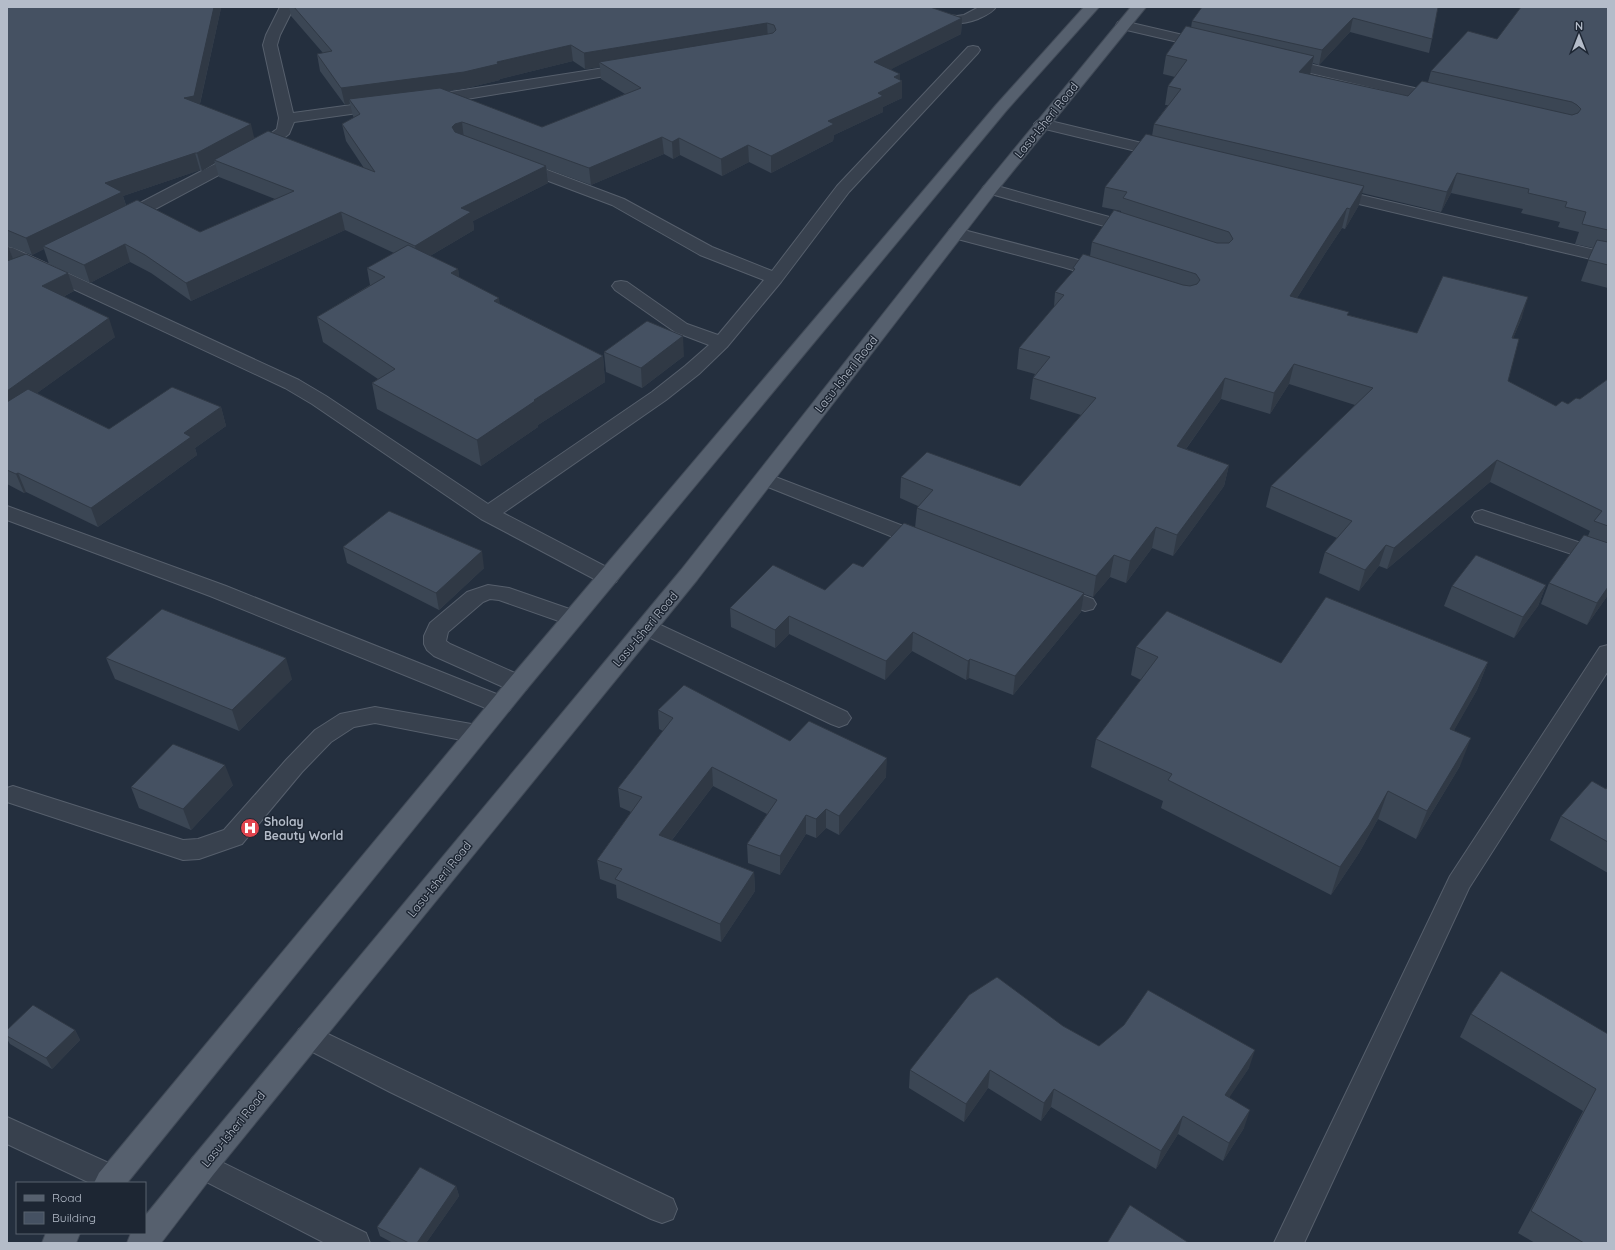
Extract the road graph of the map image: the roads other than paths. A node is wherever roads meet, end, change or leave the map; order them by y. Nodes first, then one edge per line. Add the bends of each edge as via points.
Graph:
1 (287, 7) edge
2 (902, 7) edge
3 (989, 7) edge
4 (1092, 7) edge
5 (1139, 7) edge
6 (1123, 25) junction
7 (1224, 48) edge
8 (973, 50) dead end
9 (1270, 59) edge
10 (643, 66) edge
11 (418, 102) edge
12 (1456, 103) edge
13 (395, 104) edge
14 (287, 118) junction
15 (1042, 124) junction
16 (1181, 157) edge
17 (509, 161) edge
18 (990, 189) junction
19 (1320, 190) edge
20 (111, 226) edge
21 (956, 233) junction
22 (1152, 236) edge
23 (7, 252) edge
24 (54, 254) edge
25 (1608, 258) edge
26 (33, 265) junction
27 (14, 274) edge
28 (775, 278) junction
29 (1120, 279) edge
30 (621, 286) dead end
31 (721, 343) junction
32 (765, 479) junction
33 (7, 513) edge
34 (488, 514) junction
35 (1482, 517) dead end
36 (939, 547) edge
37 (1608, 559) edge
38 (608, 577) junction
39 (1034, 584) edge
40 (1085, 604) edge
41 (573, 618) junction
42 (646, 627) junction
43 (1608, 653) edge
44 (518, 684) junction
45 (500, 705) junction
46 (839, 718) dead end
47 (477, 734) junction
48 (13, 794) dead end
49 (309, 1037) junction
50 (7, 1130) edge
51 (203, 1166) junction
52 (110, 1181) edge
53 (662, 1209) dead end
54 (64, 1234) edge
55 (57, 1243) edge
56 (142, 1243) edge
57 (355, 1243) edge
58 (1289, 1243) edge

1 - 14 street via 270,45
2 - 3 street via 944,20 977,16
4 - 38 main road via 996,114
5 - 6 main road, Lasu-Isheri Road
6 - 7 street
6 - 15 main road, Lasu-Isheri Road
8 - 28 street via 843,189
9 - 12 street
10 - 11 street
13 - 14 street
14 - 20 street via 284,131 269,142
15 - 16 street
15 - 18 main road, Lasu-Isheri Road
17 - 28 street via 618,202 706,251
18 - 21 main road, Lasu-Isheri Road
18 - 22 street
19 - 25 street
21 - 29 street
21 - 32 main road, Lasu-Isheri Road
23 - 26 street
24 - 26 street
26 - 27 street
26 - 34 street via 292,384
28 - 31 street
30 - 31 street via 681,328
31 - 34 street via 659,396
32 - 36 street
32 - 42 main road, Lasu-Isheri Road
33 - 45 street via 218,591
34 - 38 street
35 - 37 street
38 - 41 main road
39 - 40 street
41 - 44 main road
41 - 44 street via 501,593 488,592 475,597 438,628 436,644 442,650
42 - 46 street
42 - 49 main road, Lasu-Isheri Road
43 - 58 street via 1459,883
44 - 45 main road
45 - 47 main road
47 - 48 street via 375,715 348,720 323,736 233,836 199,850 183,850
47 - 52 main road
49 - 51 main road, Lasu-Isheri Road
49 - 53 street
50 - 52 street
51 - 56 main road, Lasu-Isheri Road
51 - 57 street
54 - 55 main road

